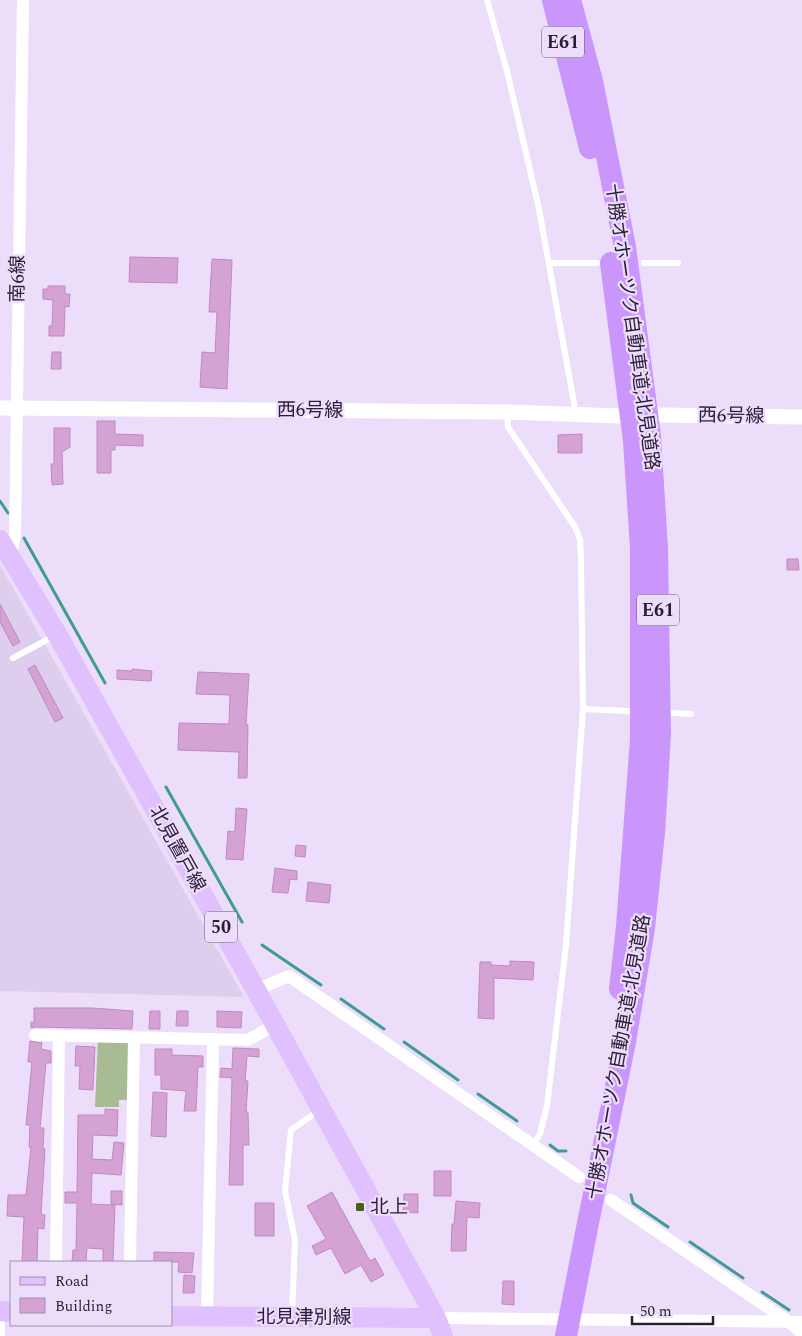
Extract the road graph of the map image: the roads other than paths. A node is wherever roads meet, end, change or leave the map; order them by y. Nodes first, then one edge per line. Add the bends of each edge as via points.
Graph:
1 (23, 0) edge
2 (487, 0) edge
3 (545, 0) edge
4 (553, 0) edge
5 (570, 0) edge
6 (574, 83) junction
7 (549, 263) junction
8 (597, 263) dead end
9 (644, 263) dead end
10 (678, 263) dead end
11 (0, 408) edge
12 (16, 408) junction
13 (507, 412) junction
14 (576, 414) junction
15 (660, 415) dead end
16 (619, 416) dead end
17 (802, 417) edge
18 (0, 540) edge
19 (10, 558) junction
20 (57, 634) junction
21 (13, 658) dead end
22 (583, 709) junction
23 (628, 711) dead end
24 (673, 713) dead end
25 (691, 714) dead end
26 (256, 990) junction
27 (275, 1025) junction
28 (35, 1035) dead end
29 (59, 1036) junction
30 (134, 1038) junction
31 (212, 1040) junction
32 (321, 1109) junction
33 (533, 1146) junction
34 (579, 1177) dead end
35 (611, 1200) dead end
36 (588, 1223) junction
37 (56, 1261) edge
38 (130, 1261) edge
39 (5, 1311) edge
40 (172, 1316) edge
41 (207, 1317) junction
42 (292, 1317) junction
43 (789, 1322) junction
44 (802, 1322) edge
45 (439, 1327) edge
46 (802, 1333) edge
47 (2, 1336) edge
48 (451, 1336) edge
49 (566, 1336) edge

1 - 12 street, 南6線
2 - 7 lane via 507,71
3 - 6 highway
4 - 6 highway, 十勝オホーツク自動車道;北見道路 / E61
5 - 36 highway, 十勝オホーツク自動車道;北見道路 / E61 via 592,81 625,247 650,436 657,548 660,725 654,833 644,928 626,1042
6 - 36 highway, 十勝オホーツク自動車道;北見道路 / E61 via 587,131 610,253 634,441 640,548 640,739 627,926
7 - 8 lane
7 - 14 lane
9 - 10 lane
11 - 12 street, 西6号線
12 - 13 street, 西6号線
12 - 19 street, 南6線 via 15,535
13 - 14 street, 西6号線
13 - 22 lane via 508,427 580,539
14 - 16 street, 西6号線
15 - 17 street, 西6号線
18 - 19 main road, 北見置戸線 / 50
19 - 20 main road, 北見置戸線 / 50
20 - 21 lane
20 - 26 main road, 北見置戸線 / 50
22 - 23 lane
22 - 33 lane via 566,945 547,1106 540,1134
24 - 25 lane
26 - 27 main road, 北見置戸線 / 50
26 - 33 street via 289,976
27 - 31 street via 248,1040
27 - 32 main road, 北見置戸線 / 50
28 - 29 street
29 - 30 street
29 - 37 street
30 - 31 street
30 - 38 street
31 - 41 street
32 - 42 lane via 291,1130 284,1191 296,1240
32 - 45 main road, 北見置戸線 / 50
33 - 34 street
35 - 43 street
36 - 49 highway, 十勝オホーツク自動車道;北見道路 / E61
39 - 47 lane
40 - 41 main road, 北見津別線
41 - 42 main road, 北見津別線
42 - 45 main road, 北見津別線
43 - 44 street
43 - 45 street
43 - 46 street
45 - 48 main road, 北見置戸線

